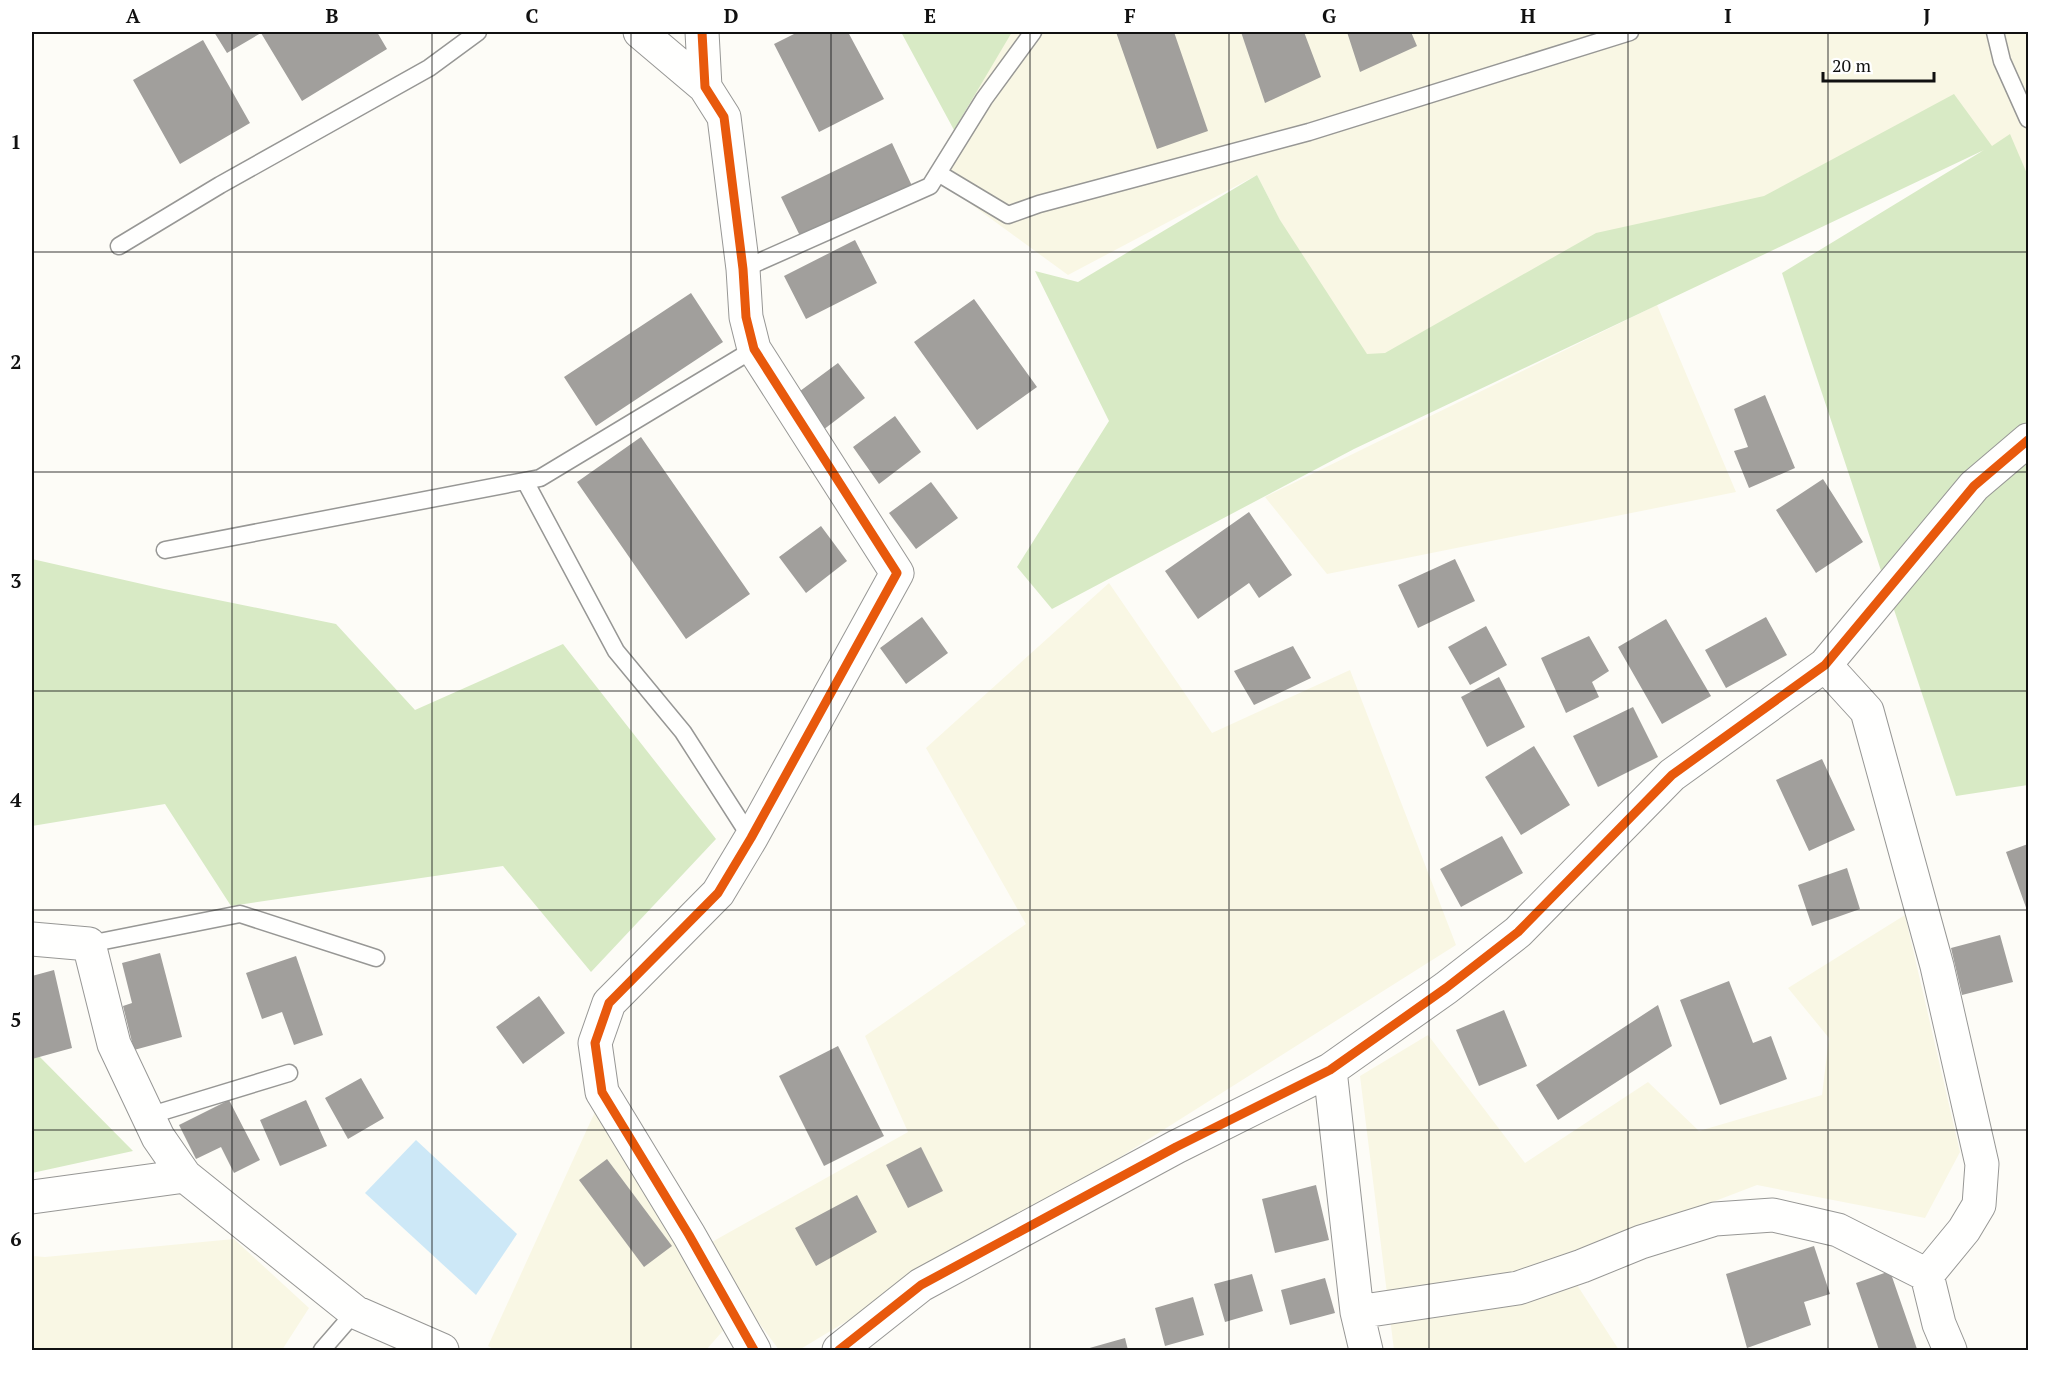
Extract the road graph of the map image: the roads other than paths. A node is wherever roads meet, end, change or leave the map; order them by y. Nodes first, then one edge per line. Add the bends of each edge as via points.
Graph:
1 (478, 32) edge
2 (640, 32) edge
3 (702, 32) edge
4 (1033, 32) edge
5 (1630, 32) edge
6 (1995, 32) edge
7 (705, 87) junction
8 (2028, 119) edge
9 (938, 173) junction
10 (119, 246) dead end
11 (743, 269) junction
12 (754, 349) junction
13 (2028, 440) edge
14 (525, 481) junction
15 (165, 550) dead end
16 (1825, 665) junction
17 (752, 838) junction
18 (32, 939) edge
19 (89, 944) junction
20 (376, 958) dead end
21 (1330, 1070) junction
22 (290, 1073) dead end
23 (148, 1116) junction
24 (185, 1176) junction
25 (32, 1197) edge
26 (1927, 1275) junction
27 (356, 1312) junction
28 (1357, 1312) junction
29 (322, 1350) edge
30 (442, 1350) edge
31 (754, 1350) edge
32 (839, 1350) edge
33 (1366, 1350) edge
34 (1950, 1350) edge

1 - 10 lane via 429,68
2 - 7 street
3 - 7 street
4 - 9 lane via 984,99
5 - 9 lane via 1309,132 1008,215
6 - 8 lane via 2002,61
7 - 11 street via 724,117
9 - 11 lane via 930,186
11 - 12 street via 746,317
12 - 14 lane via 540,478
12 - 17 street via 897,573
13 - 16 street via 1974,486
14 - 15 lane
14 - 17 lane via 616,651 683,732
16 - 21 street via 1672,775 1518,932
16 - 26 street via 1867,711 1937,966 1982,1164 1979,1205
17 - 31 street via 718,893 609,1003 595,1043 602,1092
18 - 19 street
19 - 20 lane via 240,914
19 - 23 street via 114,1044
21 - 28 street
21 - 32 street via 1176,1147 921,1285
22 - 23 lane
23 - 24 street
24 - 25 street
24 - 27 street
26 - 28 street via 1838,1230 1773,1215 1715,1219 1518,1288
26 - 34 street
27 - 29 lane
27 - 30 street
28 - 33 street

